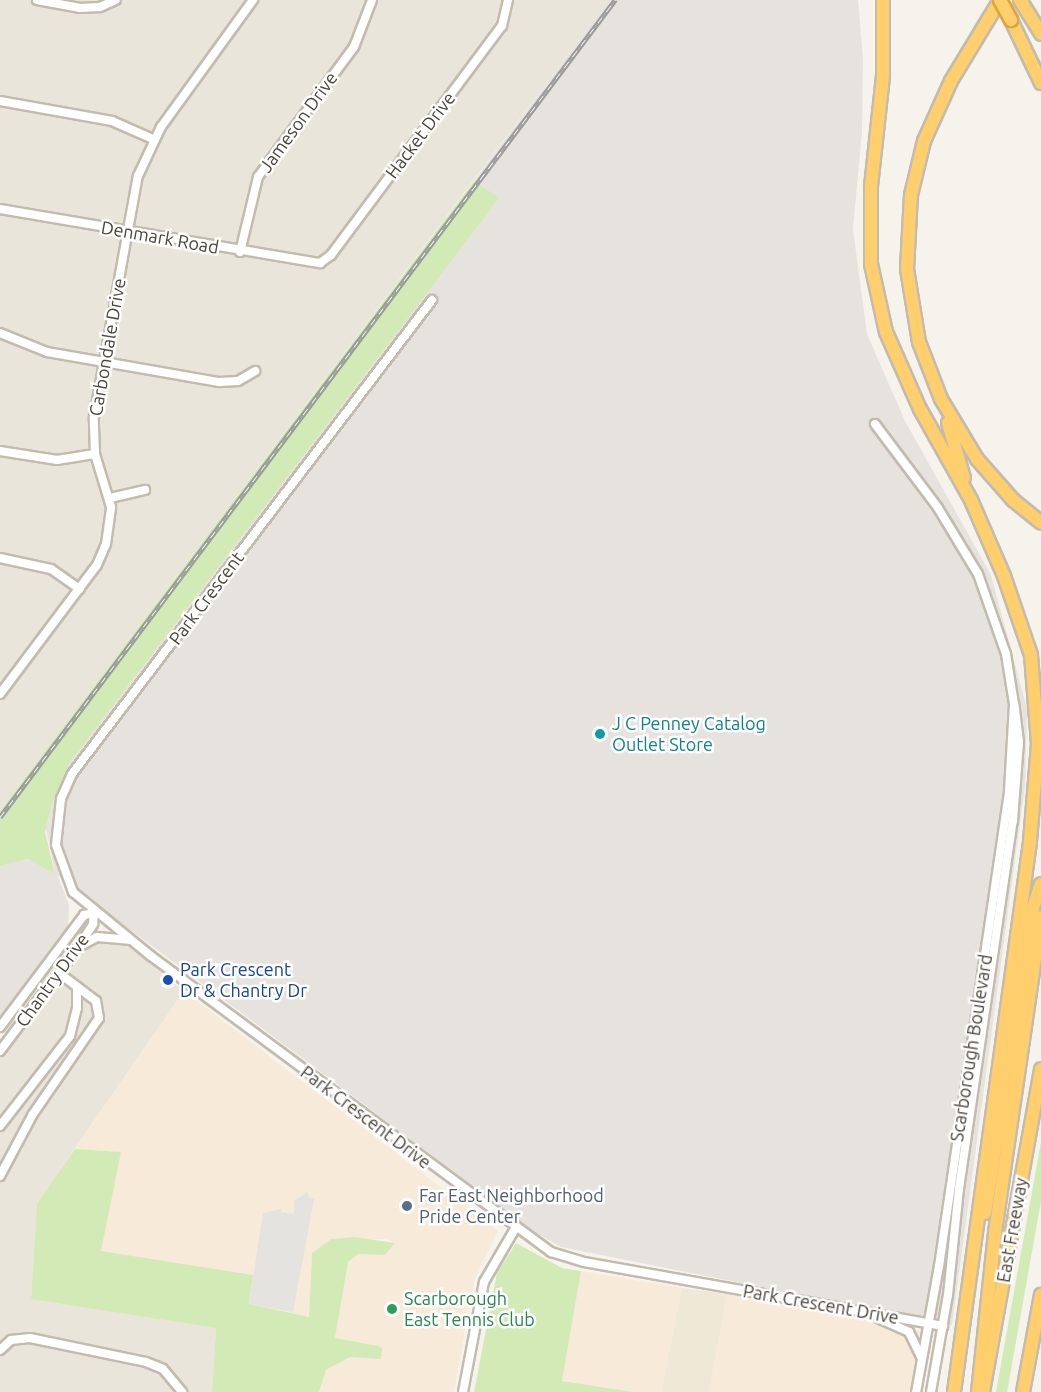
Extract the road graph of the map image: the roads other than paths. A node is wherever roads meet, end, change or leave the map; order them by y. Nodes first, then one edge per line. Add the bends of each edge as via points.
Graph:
1 (37, 0) edge
2 (116, 0) edge
3 (254, 0) edge
4 (372, 0) edge
5 (508, 0) edge
6 (884, 0) edge
7 (1000, 0) edge
8 (1022, 3) edge
9 (1011, 20) junction
10 (1041, 34) edge
11 (1041, 66) edge
12 (1041, 83) edge
13 (0, 101) edge
14 (153, 139) junction
15 (0, 209) edge
16 (128, 232) junction
17 (240, 252) junction
18 (320, 263) joint
19 (432, 300) dead end
20 (0, 333) edge
21 (104, 362) junction
22 (255, 371) dead end
23 (941, 399) junction
24 (875, 424) dead end
25 (0, 451) edge
26 (95, 454) junction
27 (145, 490) dead end
28 (110, 498) junction
29 (971, 500) junction
30 (1041, 523) edge
31 (0, 558) edge
32 (80, 589) junction
33 (0, 693) edge
34 (1014, 704) junction
35 (1041, 884) edge
36 (94, 913) junction
37 (1041, 917) edge
38 (132, 941) junction
39 (77, 949) junction
40 (59, 973) junction
41 (77, 987) junction
42 (0, 1026) edge
43 (0, 1051) edge
44 (1041, 1069) edge
45 (0, 1126) edge
46 (0, 1176) edge
47 (516, 1227) junction
48 (1041, 1298) edge
49 (855, 1311) junction
50 (929, 1323) junction
51 (943, 1326) junction
52 (0, 1350) edge
53 (958, 1359) junction
54 (922, 1362) junction
55 (182, 1392) edge
56 (463, 1392) edge
57 (916, 1392) edge
58 (931, 1392) edge
59 (954, 1392) edge
60 (978, 1392) edge
61 (983, 1392) edge
62 (1023, 1392) edge

1 - 2 street via 80,8 100,7
3 - 14 street, Carbondale Drive
4 - 17 street, Jameson Drive via 354,47 258,177
5 - 18 street, Hacket Drive via 502,26 331,255
6 - 29 highway via 883,76 871,187 872,264 886,332 920,409
7 - 9 highway, bridge
7 - 23 highway via 938,108 911,195 907,252 911,303 919,342
8 - 10 highway
9 - 11 highway
9 - 12 highway
13 - 14 street via 112,121
14 - 16 street, Carbondale Drive via 138,177
15 - 16 street, Denmark Road
16 - 17 street, Denmark Road
16 - 21 street, Carbondale Drive
17 - 18 street, Denmark Road
19 - 36 street, Park Crescent via 72,774 61,799 56,845 73,892
20 - 21 street via 47,352
21 - 22 street via 225,382 238,381
21 - 26 street, Carbondale Drive via 94,417
23 - 29 highway
23 - 30 highway via 977,459 1013,500
24 - 34 street, Scarborough Boulevard via 938,508 978,574 1006,654
25 - 26 street via 57,460
26 - 28 street, Carbondale Drive
27 - 28 street
28 - 32 street, Carbondale Drive via 106,544
29 - 53 highway via 1004,576 1031,655 1038,744 1030,842
31 - 32 street via 51,569
32 - 33 street, Carbondale Drive
34 - 50 street, Scarborough Boulevard via 1008,801
34 - 51 street, Scarborough Boulevard via 1019,742 1013,821
35 - 53 highway via 1033,908 998,1143
36 - 38 street, Park Crescent Drive
36 - 39 street, Chantry Drive via 93,924
36 - 42 street, Chantry Drive via 84,915
37 - 60 highway via 995,1232
38 - 39 street via 97,937
38 - 47 street, Park Crescent Drive
39 - 40 street, Chantry Drive
40 - 41 street
40 - 43 street, Chantry Drive
41 - 45 street via 70,1036
41 - 46 street via 96,1001 100,1013 97,1023 33,1114
44 - 61 highway, East Freeway
47 - 49 street, Park Crescent Drive via 551,1252 577,1261
47 - 56 street via 486,1277
48 - 62 highway
49 - 50 street, Park Crescent Drive
49 - 54 street via 904,1328 917,1344
50 - 51 street, Park Crescent Drive
50 - 54 street, Scarborough Boulevard
51 - 58 street, Scarborough Boulevard
52 - 55 street via 11,1340 30,1338 146,1362 163,1369
53 - 59 highway
54 - 57 street, Scarborough Boulevard

